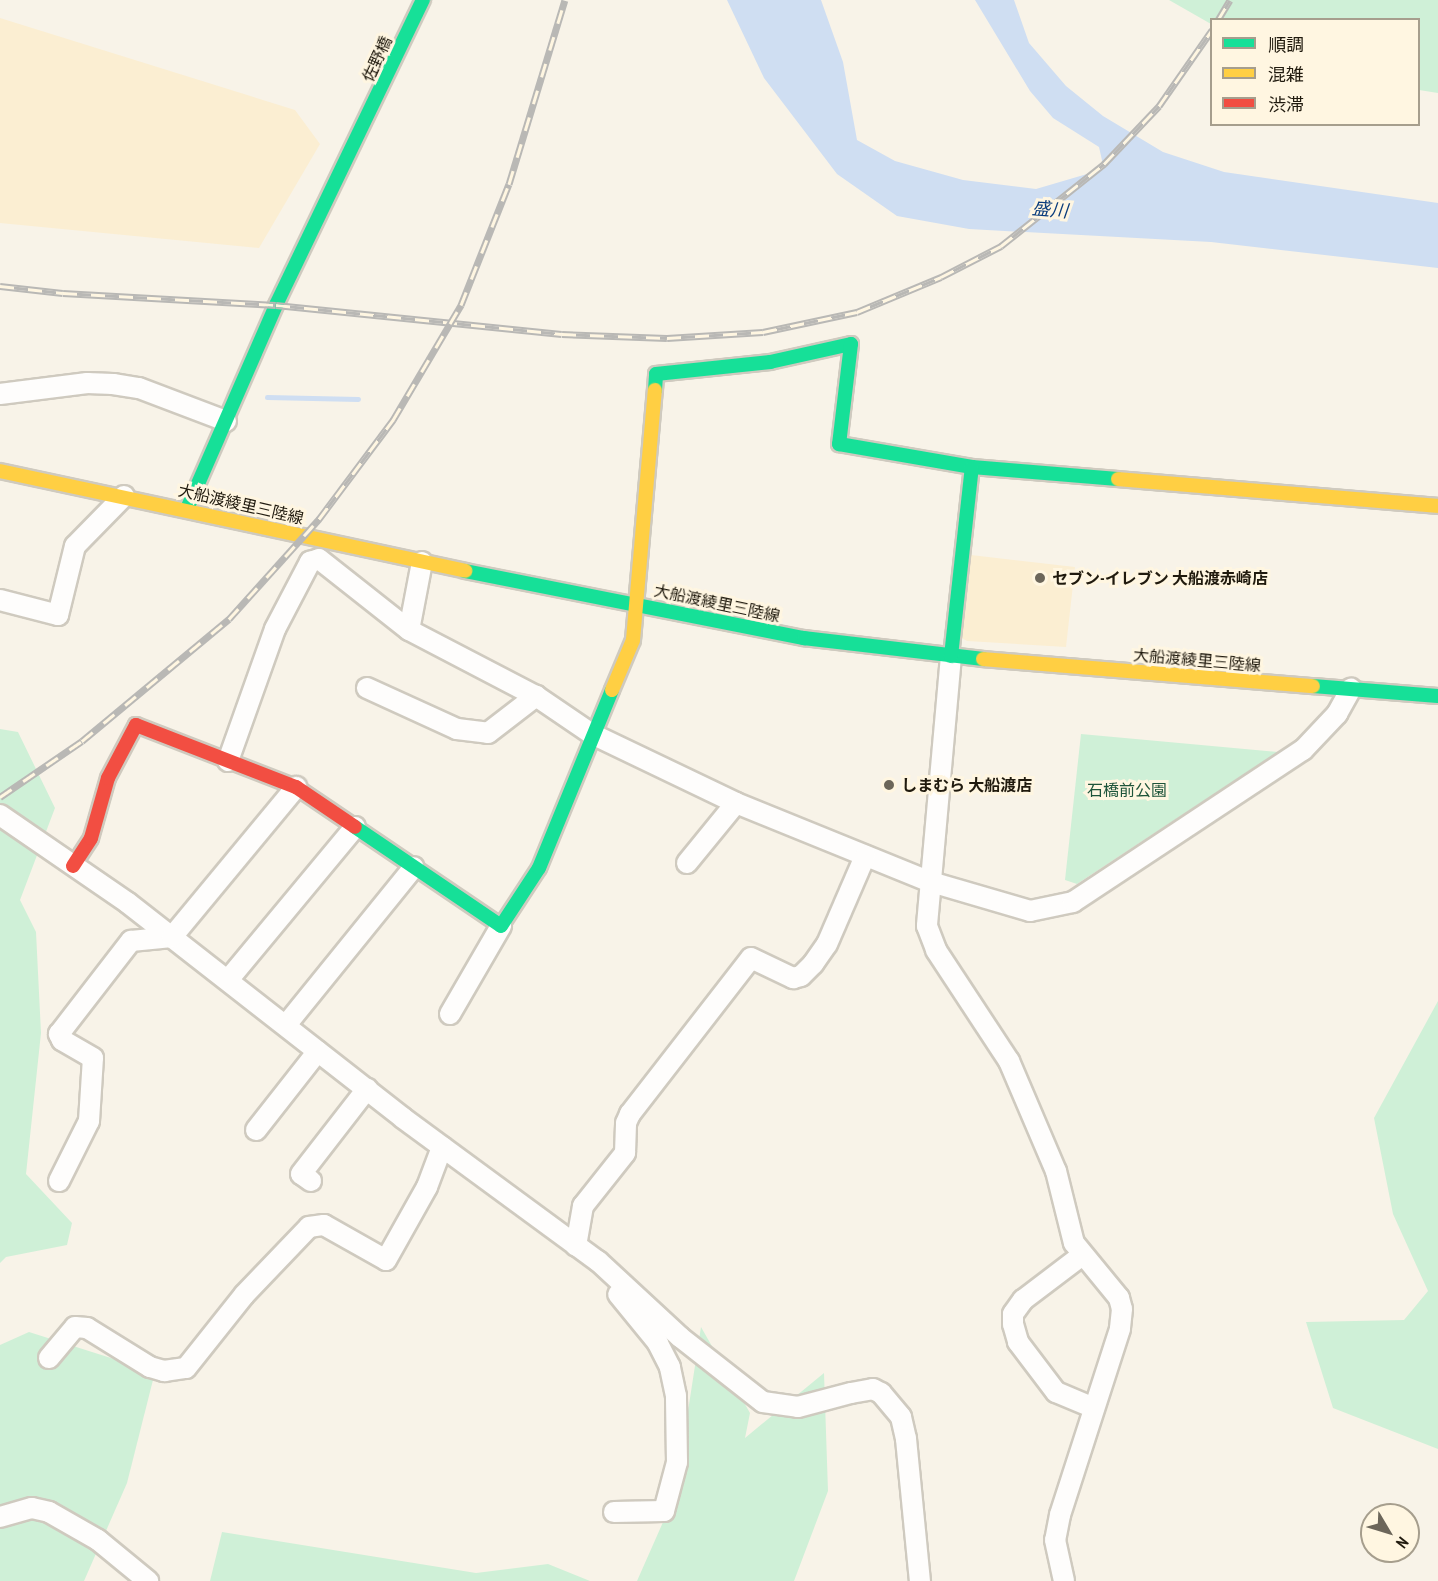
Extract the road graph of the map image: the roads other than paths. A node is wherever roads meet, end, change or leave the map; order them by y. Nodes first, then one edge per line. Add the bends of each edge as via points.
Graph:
1 (423, 0) edge
2 (0, 393) edge
3 (226, 421) junction
4 (972, 467) junction
5 (0, 471) edge
6 (124, 496) junction
7 (1438, 507) edge
8 (187, 509) junction
9 (422, 562) junction
10 (0, 600) edge
11 (638, 603) junction
12 (409, 630) junction
13 (951, 657) junction
14 (367, 688) dead end
15 (1351, 689) junction
16 (536, 696) junction
17 (1438, 696) edge
18 (592, 734) junction
19 (228, 761) junction
20 (296, 788) junction
21 (736, 804) junction
22 (0, 815) edge
23 (355, 827) junction
24 (865, 856) junction
25 (687, 863) dead end
26 (74, 866) junction
27 (414, 867) junction
28 (931, 882) junction
29 (501, 926) junction
30 (172, 937) junction
31 (228, 980) junction
32 (450, 1014) dead end
33 (286, 1025) junction
34 (318, 1051) junction
35 (367, 1089) junction
36 (256, 1130) dead end
37 (442, 1147) junction
38 (59, 1181) dead end
39 (311, 1181) dead end
40 (576, 1246) junction
41 (1081, 1256) junction
42 (598, 1261) junction
43 (49, 1358) dead end
44 (1094, 1408) junction
45 (614, 1512) dead end
46 (0, 1517) edge
47 (148, 1581) edge
48 (920, 1581) edge
49 (1064, 1581) edge

1 - 3 street, 佐野橋 via 276,305
2 - 3 street via 87,383 113,384 139,388
3 - 8 street, 佐野橋
4 - 7 street
4 - 11 street via 839,444 850,345 770,362 656,374
4 - 13 street
5 - 6 street, 大船渡綾里三陸線
6 - 8 street, 大船渡綾里三陸線
6 - 10 street via 70,556 58,615
8 - 9 street, 大船渡綾里三陸線
9 - 11 street, 大船渡綾里三陸線
9 - 12 street
11 - 13 street, 大船渡綾里三陸線 via 804,638
11 - 18 street via 633,640
12 - 16 street
12 - 19 street via 319,559 310,562 275,629
13 - 15 street, 大船渡綾里三陸線
13 - 28 street
14 - 16 street via 457,729 488,733
15 - 17 street, 大船渡綾里三陸線
15 - 28 street via 1337,714 1303,750 1073,902 1030,912
16 - 18 street
18 - 21 street
18 - 29 street via 539,868
19 - 20 street
19 - 26 street via 136,726 108,778 91,838
20 - 23 street
20 - 30 street
21 - 24 street
21 - 25 street
22 - 26 street
23 - 27 street
23 - 31 street
24 - 28 street
24 - 40 street via 827,944 813,964 793,978 751,958 630,1114 625,1153 583,1206
26 - 30 street
27 - 29 street
27 - 33 street
28 - 41 street via 926,920 936,950 1009,1061 1056,1171 1074,1243
29 - 32 street
30 - 31 street
30 - 38 street via 131,941 59,1034 62,1040 93,1058 89,1121
31 - 33 street
33 - 34 street
34 - 35 street
34 - 36 street
35 - 37 street
35 - 39 street via 301,1174
37 - 40 street
37 - 43 street via 427,1187 386,1260 317,1223 244,1295 186,1368 164,1371 150,1367 87,1328 75,1327
40 - 42 street
41 - 44 street via 1119,1298 1122,1309 1120,1329
41 - 44 street via 1023,1300 1013,1314 1013,1324 1018,1342 1056,1392
42 - 45 street via 614,1290 658,1343 670,1367 676,1396 677,1462 664,1511
42 - 48 street via 680,1337 763,1402 798,1407 873,1389 881,1393 901,1417 906,1439
44 - 49 street via 1057,1531
46 - 47 street via 32,1508 49,1512 98,1540

